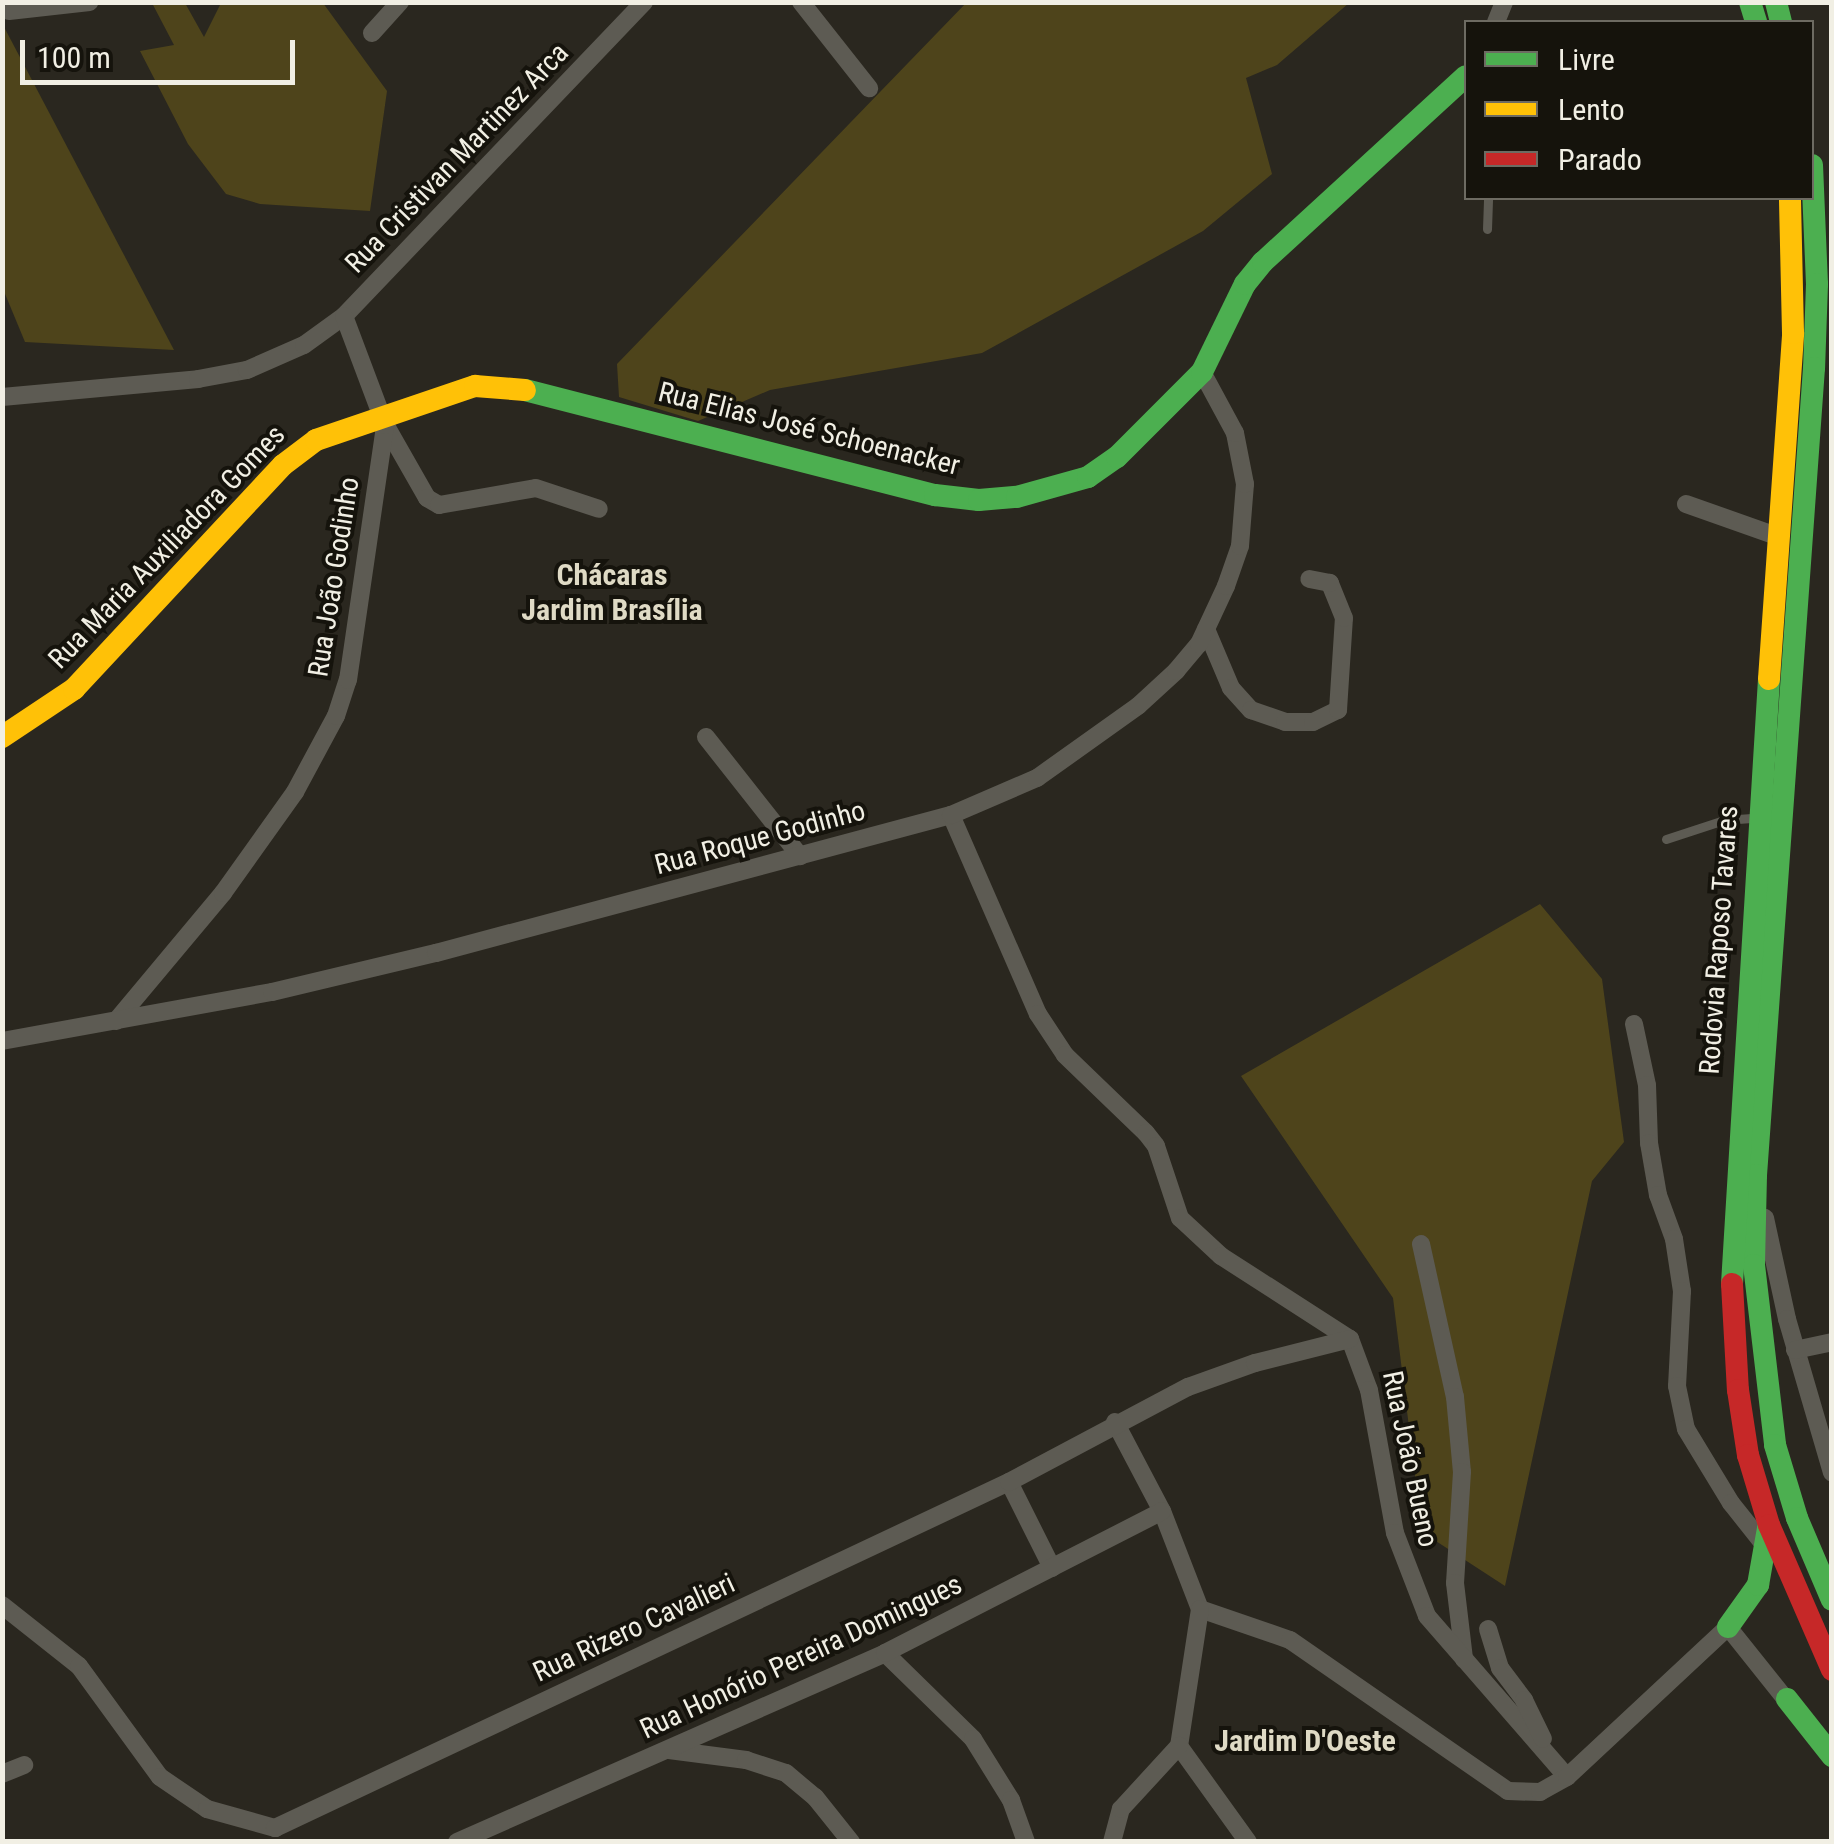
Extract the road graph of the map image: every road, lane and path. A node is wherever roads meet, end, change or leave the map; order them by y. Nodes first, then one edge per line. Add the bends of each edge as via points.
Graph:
1 (89, 2) edge
2 (400, 2) edge
3 (644, 2) edge
4 (802, 2) edge
5 (9, 12) dead end
6 (372, 33) dead end
7 (1464, 78) edge
8 (869, 88) dead end
9 (1819, 176) edge
10 (1488, 200) edge
11 (1790, 200) edge
12 (1487, 229) dead end
13 (344, 316) junction
14 (1202, 372) junction
15 (2, 397) edge
16 (384, 420) junction
17 (1686, 504) dead end
18 (599, 509) dead end
19 (1777, 536) junction
20 (1308, 579) dead end
21 (1206, 629) junction
22 (2, 737) edge
23 (706, 737) dead end
24 (951, 815) junction
25 (1757, 818) junction
26 (1666, 839) dead end
27 (800, 856) junction
28 (116, 1021) junction
29 (1634, 1024) dead end
30 (2, 1042) edge
31 (1756, 1176) junction
32 (1421, 1244) dead end
33 (1350, 1340) junction
34 (1832, 1342) edge
35 (1795, 1350) junction
36 (1115, 1422) junction
37 (1832, 1473) edge
38 (1009, 1482) junction
39 (1162, 1510) junction
40 (1767, 1536) junction
41 (1052, 1568) junction
42 (1832, 1600) edge
43 (2, 1605) edge
44 (1200, 1609) junction
45 (1728, 1627) junction
46 (1488, 1629) dead end
47 (885, 1654) junction
48 (1464, 1659) junction
49 (1832, 1670) edge
50 (1788, 1699) junction
51 (1180, 1746) junction
52 (668, 1750) junction
53 (1832, 1756) edge
54 (1553, 1761) junction
55 (24, 1765) dead end
56 (2, 1774) edge
57 (1832, 1775) edge
58 (1567, 1776) junction
59 (849, 1841) edge
60 (457, 1842) edge
61 (1026, 1842) edge
62 (1112, 1842) edge
63 (1248, 1842) edge

1 - 5 street
2 - 6 street
3 - 13 street, Rua Cristivan Martinez Arca
4 - 8 street
7 - 14 main road, Rua Elias José Schoenacker via 1264,262 1245,284
9 - 31 main road, Rodovia Raposo Tavares via 1814,368
10 - 12 lane
11 - 19 main road, Rodovia Raposo Tavares via 1793,333
13 - 15 street, Rua Cristivan Martinez Arca via 304,345 247,370
13 - 16 street, Rua João Godinho
14 - 16 main road, Rua Elias José Schoenacker via 1088,477 979,500 935,495 516,388 474,386
14 - 21 street, Rua Roque Godinho via 1235,432 1245,498 1240,546
16 - 18 street via 427,498 438,505 536,488
16 - 22 main road, Rua Maria Auxiliadora Gomes via 316,440 283,466 74,689
16 - 28 street, Rua João Godinho via 357,640 336,716 295,792 223,893
17 - 19 street
19 - 25 main road, Rodovia Raposo Tavares
20 - 21 street via 1330,583 1344,618 1338,710 1312,722 1285,722 1251,710 1231,688
21 - 24 street, Rua Roque Godinho via 1138,706 1065,760 1005,795
23 - 27 street
24 - 27 street, Rua Roque Godinho
24 - 33 street via 1038,1014 1065,1055 1156,1146 1180,1218 1222,1256
25 - 26 lane via 1724,820
25 - 40 main road, Rodovia Raposo Tavares via 1730,1257 1738,1390
27 - 28 street, Rua Roque Godinho via 366,971
28 - 30 street, Rua Roque Godinho
29 - 40 street via 1652,1160 1682,1290 1677,1386 1686,1429 1731,1503
31 - 35 street
31 - 42 main road, Rodovia Raposo Tavares via 1754,1265 1775,1446
32 - 48 street via 1455,1397 1462,1472 1455,1582
33 - 36 street, Rua Rizero Cavalieri via 1216,1375
33 - 48 street, Rua João Bueno via 1368,1390 1409,1575 1427,1616
34 - 35 street
35 - 37 street
36 - 38 street, Rua Rizero Cavalieri
36 - 39 street
38 - 41 street
38 - 43 street, Rua Rizero Cavalieri via 276,1828 208,1809 160,1777 79,1666
39 - 41 street, Rua Honório Pereira Domingues
39 - 44 street
40 - 45 main road via 1758,1585
40 - 49 main road, Rodovia Raposo Tavares
41 - 47 street, Rua Honório Pereira Domingues
44 - 51 street
44 - 58 street via 1290,1640 1508,1792 1540,1792
45 - 50 street
45 - 58 street
46 - 54 street via 1500,1668 1524,1700
47 - 52 street, Rua Honório Pereira Domingues
47 - 61 street via 973,1739 1011,1800
48 - 54 street, Rua João Bueno
50 - 53 main road
50 - 57 street
51 - 62 street via 1121,1809
51 - 63 street
52 - 59 street via 746,1760 786,1773
52 - 60 street, Rua Honório Pereira Domingues
54 - 58 street, Rua João Bueno
55 - 56 street

